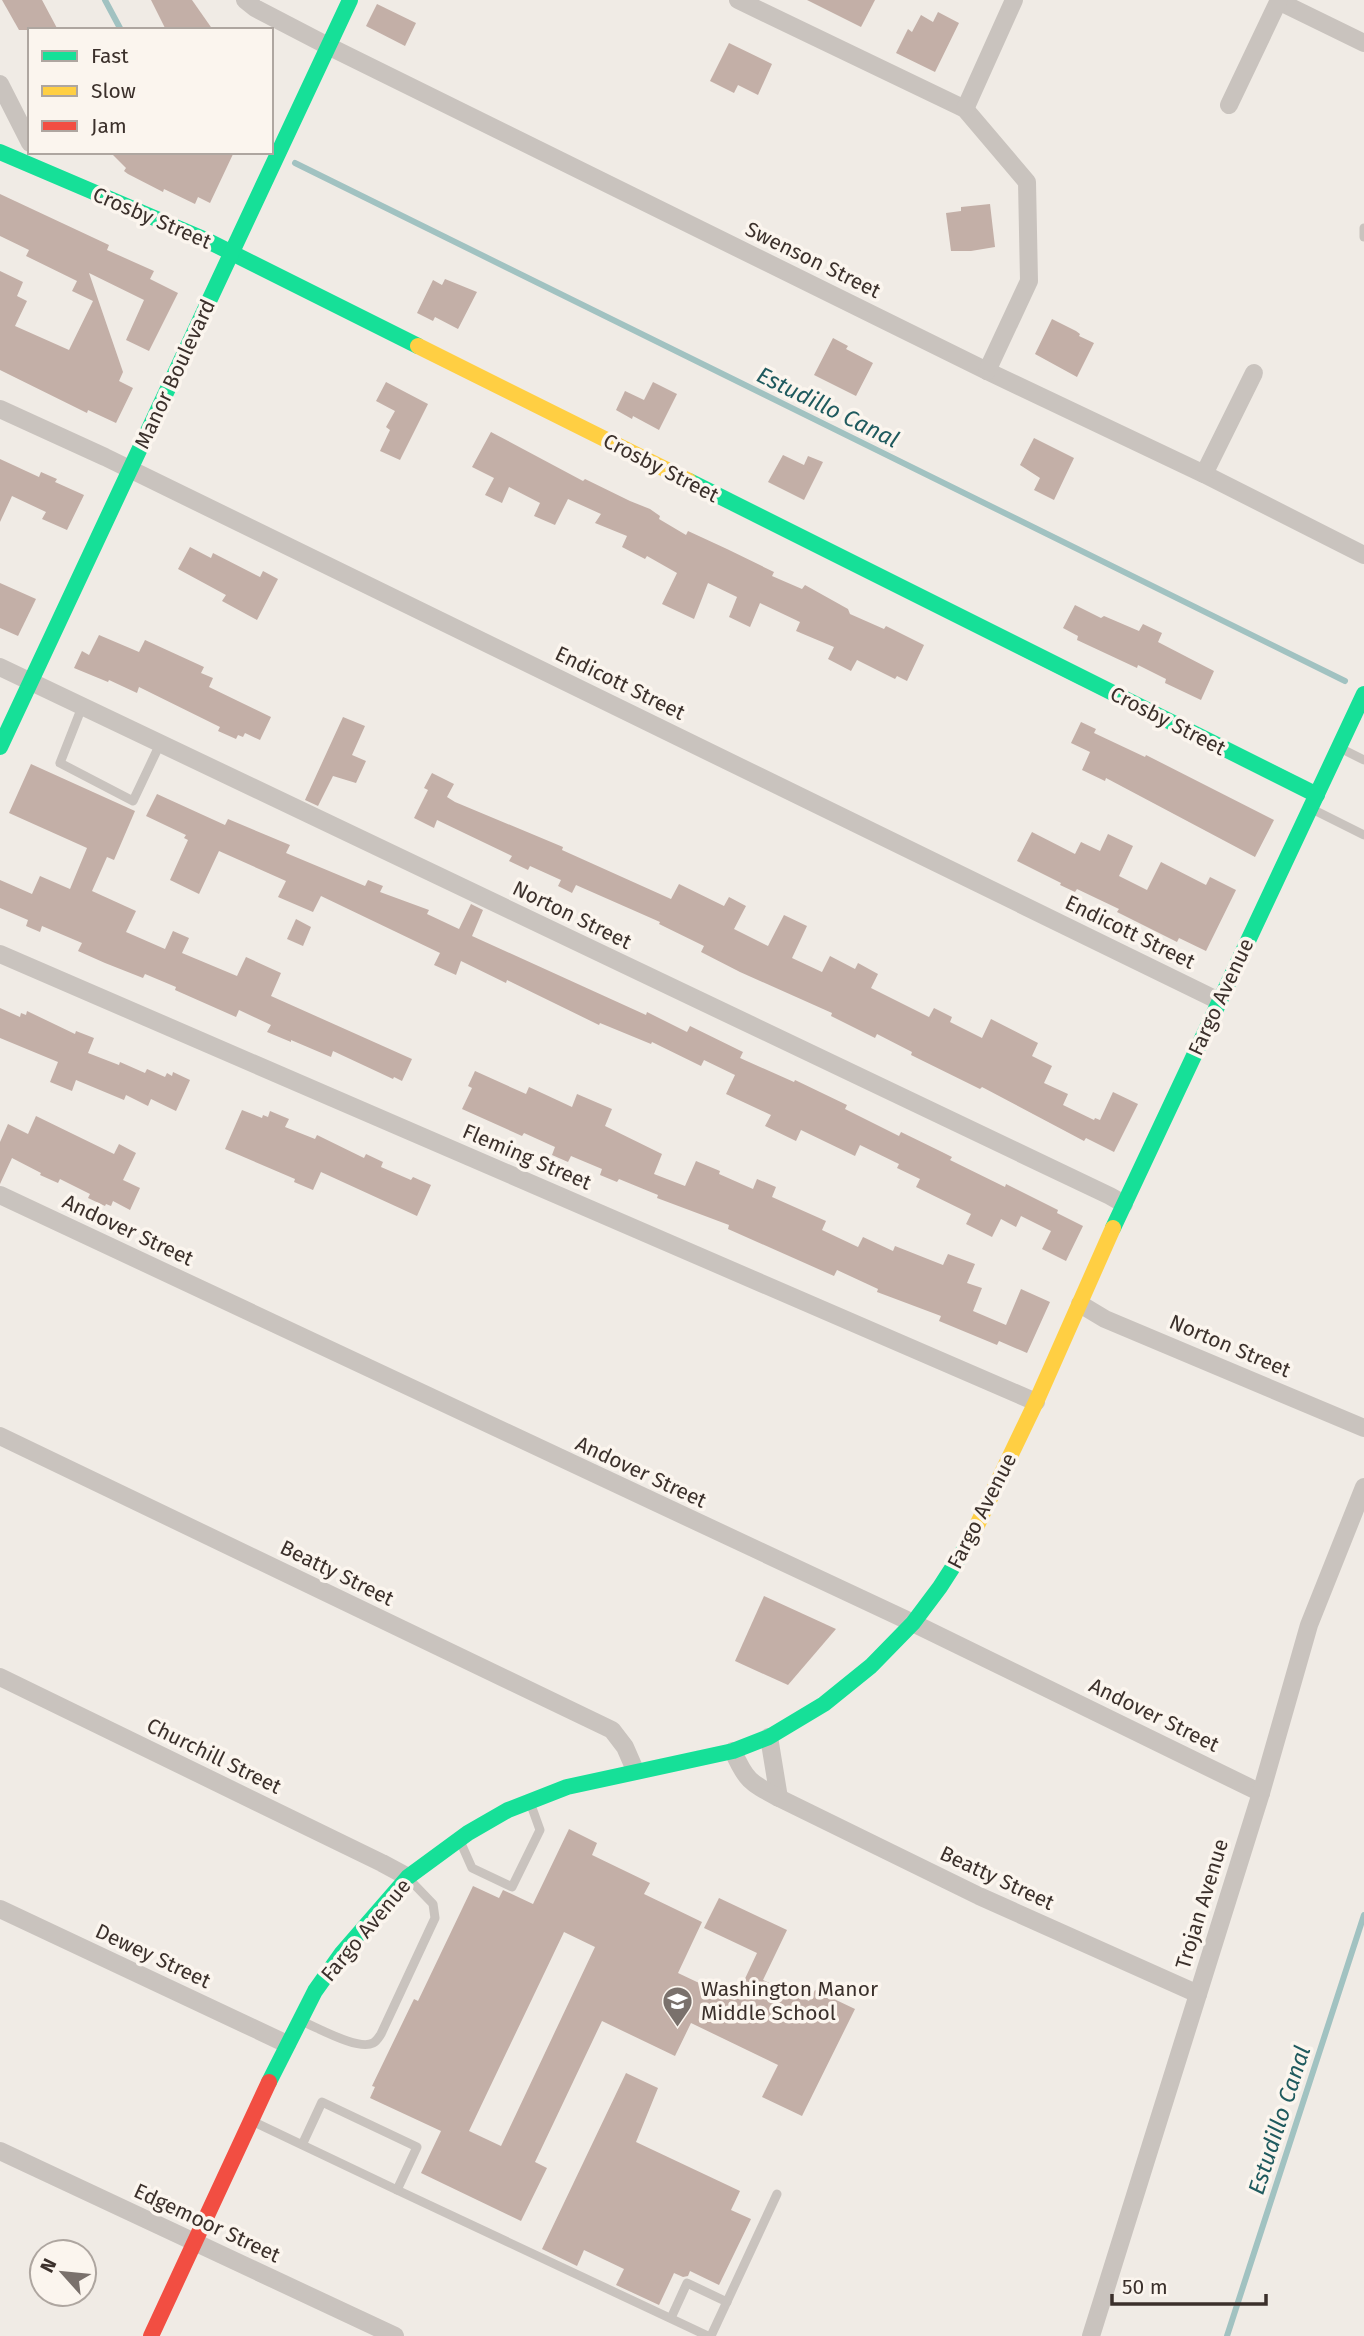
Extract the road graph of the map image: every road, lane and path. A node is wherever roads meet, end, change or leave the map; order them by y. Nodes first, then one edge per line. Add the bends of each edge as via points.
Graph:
1 (245, 0) edge
2 (350, 0) edge
3 (738, 0) edge
4 (1014, 0) edge
5 (1278, 1) edge
6 (1364, 43) edge
7 (328, 46) junction
8 (0, 84) edge
9 (1229, 105) dead end
10 (965, 109) junction
11 (28, 139) edge
12 (0, 152) edge
13 (35, 154) edge
14 (44, 172) junction
15 (1364, 228) edge
16 (1364, 237) edge
17 (231, 253) junction
18 (987, 371) junction
19 (1254, 373) dead end
20 (0, 409) edge
21 (131, 470) junction
22 (1204, 474) junction
23 (1364, 555) edge
24 (0, 667) edge
25 (31, 682) junction
26 (1364, 694) edge
27 (82, 707) junction
28 (160, 744) junction
29 (0, 747) edge
30 (1340, 748) junction
31 (1364, 760) edge
32 (1314, 802) junction
33 (1364, 835) edge
34 (0, 954) edge
35 (1219, 1001) junction
36 (0, 1195) edge
37 (1124, 1204) junction
38 (1080, 1304) junction
39 (1036, 1402) junction
40 (1364, 1428) edge
41 (0, 1436) edge
42 (1364, 1487) edge
43 (913, 1623) junction
44 (0, 1677) edge
45 (769, 1737) junction
46 (733, 1751) junction
47 (635, 1770) junction
48 (1261, 1793) junction
49 (779, 1798) junction
50 (529, 1802) junction
51 (459, 1840) junction
52 (408, 1877) junction
53 (0, 1909) edge
54 (1198, 1994) junction
55 (300, 2021) junction
56 (287, 2044) junction
57 (252, 2121) junction
58 (302, 2145) junction
59 (0, 2151) edge
60 (397, 2190) junction
61 (777, 2194) dead end
62 (195, 2243) junction
63 (727, 2302) junction
64 (671, 2318) junction
65 (152, 2336) edge
66 (396, 2336) edge
67 (710, 2336) edge
68 (1091, 2336) edge

1 - 7 street, Swenson Street
2 - 7 street, Manor Boulevard
3 - 10 street
4 - 10 street
5 - 6 street
5 - 9 street
7 - 17 street, Manor Boulevard
7 - 18 street, Swenson Street
8 - 11 street
10 - 18 street via 1027,182 1029,281
12 - 14 street, Crosby Street
13 - 14 street
14 - 17 street, Crosby Street
15 - 16 lane
17 - 21 street, Manor Boulevard
17 - 32 street, Crosby Street
18 - 22 street, Swenson Street
19 - 22 street
20 - 21 street, Endicott Street
21 - 25 street, Manor Boulevard
21 - 35 street, Endicott Street
22 - 23 street, Swenson Street
24 - 25 street, Norton Street
25 - 27 street, Norton Street
25 - 29 street, Manor Boulevard
26 - 30 street, Fargo Avenue
27 - 28 street, Norton Street
27 - 28 lane via 60,763 133,801
28 - 37 street, Norton Street
30 - 31 lane
30 - 32 street, Fargo Avenue
32 - 33 lane
32 - 35 street, Fargo Avenue
34 - 39 street, Fleming Street
35 - 37 street, Fargo Avenue
36 - 43 street, Andover Street
37 - 38 street, Fargo Avenue
38 - 39 street, Fargo Avenue
38 - 40 street, Norton Street via 1105,1319
39 - 43 street, Fargo Avenue via 965,1550
41 - 47 street, Beatty Street via 612,1730
42 - 48 street, Trojan Avenue via 1309,1625
43 - 45 street, Fargo Avenue via 871,1666 824,1704
43 - 48 street, Andover Street
44 - 52 street, Churchill Street
45 - 46 street, Fargo Avenue
45 - 49 street
46 - 47 street, Fargo Avenue
46 - 49 street, Beatty Street via 742,1772
47 - 50 street, Fargo Avenue
48 - 54 street, Trojan Avenue
49 - 54 street, Beatty Street via 979,1896
50 - 51 street, Fargo Avenue
50 - 51 lane via 540,1830 512,1887 472,1868
51 - 52 street, Fargo Avenue
52 - 55 street, Fargo Avenue via 342,1953
52 - 55 lane via 433,1904 435,1918 381,2034 373,2043 363,2045
53 - 56 street, Dewey Street
54 - 68 street, Trojan Avenue
55 - 56 street, Fargo Avenue
56 - 57 street, Fargo Avenue
57 - 58 lane
57 - 62 street, Fargo Avenue
58 - 60 lane
58 - 60 lane via 322,2102 417,2147
59 - 62 street, Edgemoor Street
60 - 64 lane
61 - 63 lane
62 - 65 street, Fargo Avenue
62 - 66 street, Edgemoor Street
63 - 64 lane via 687,2284
63 - 67 lane
64 - 67 lane

